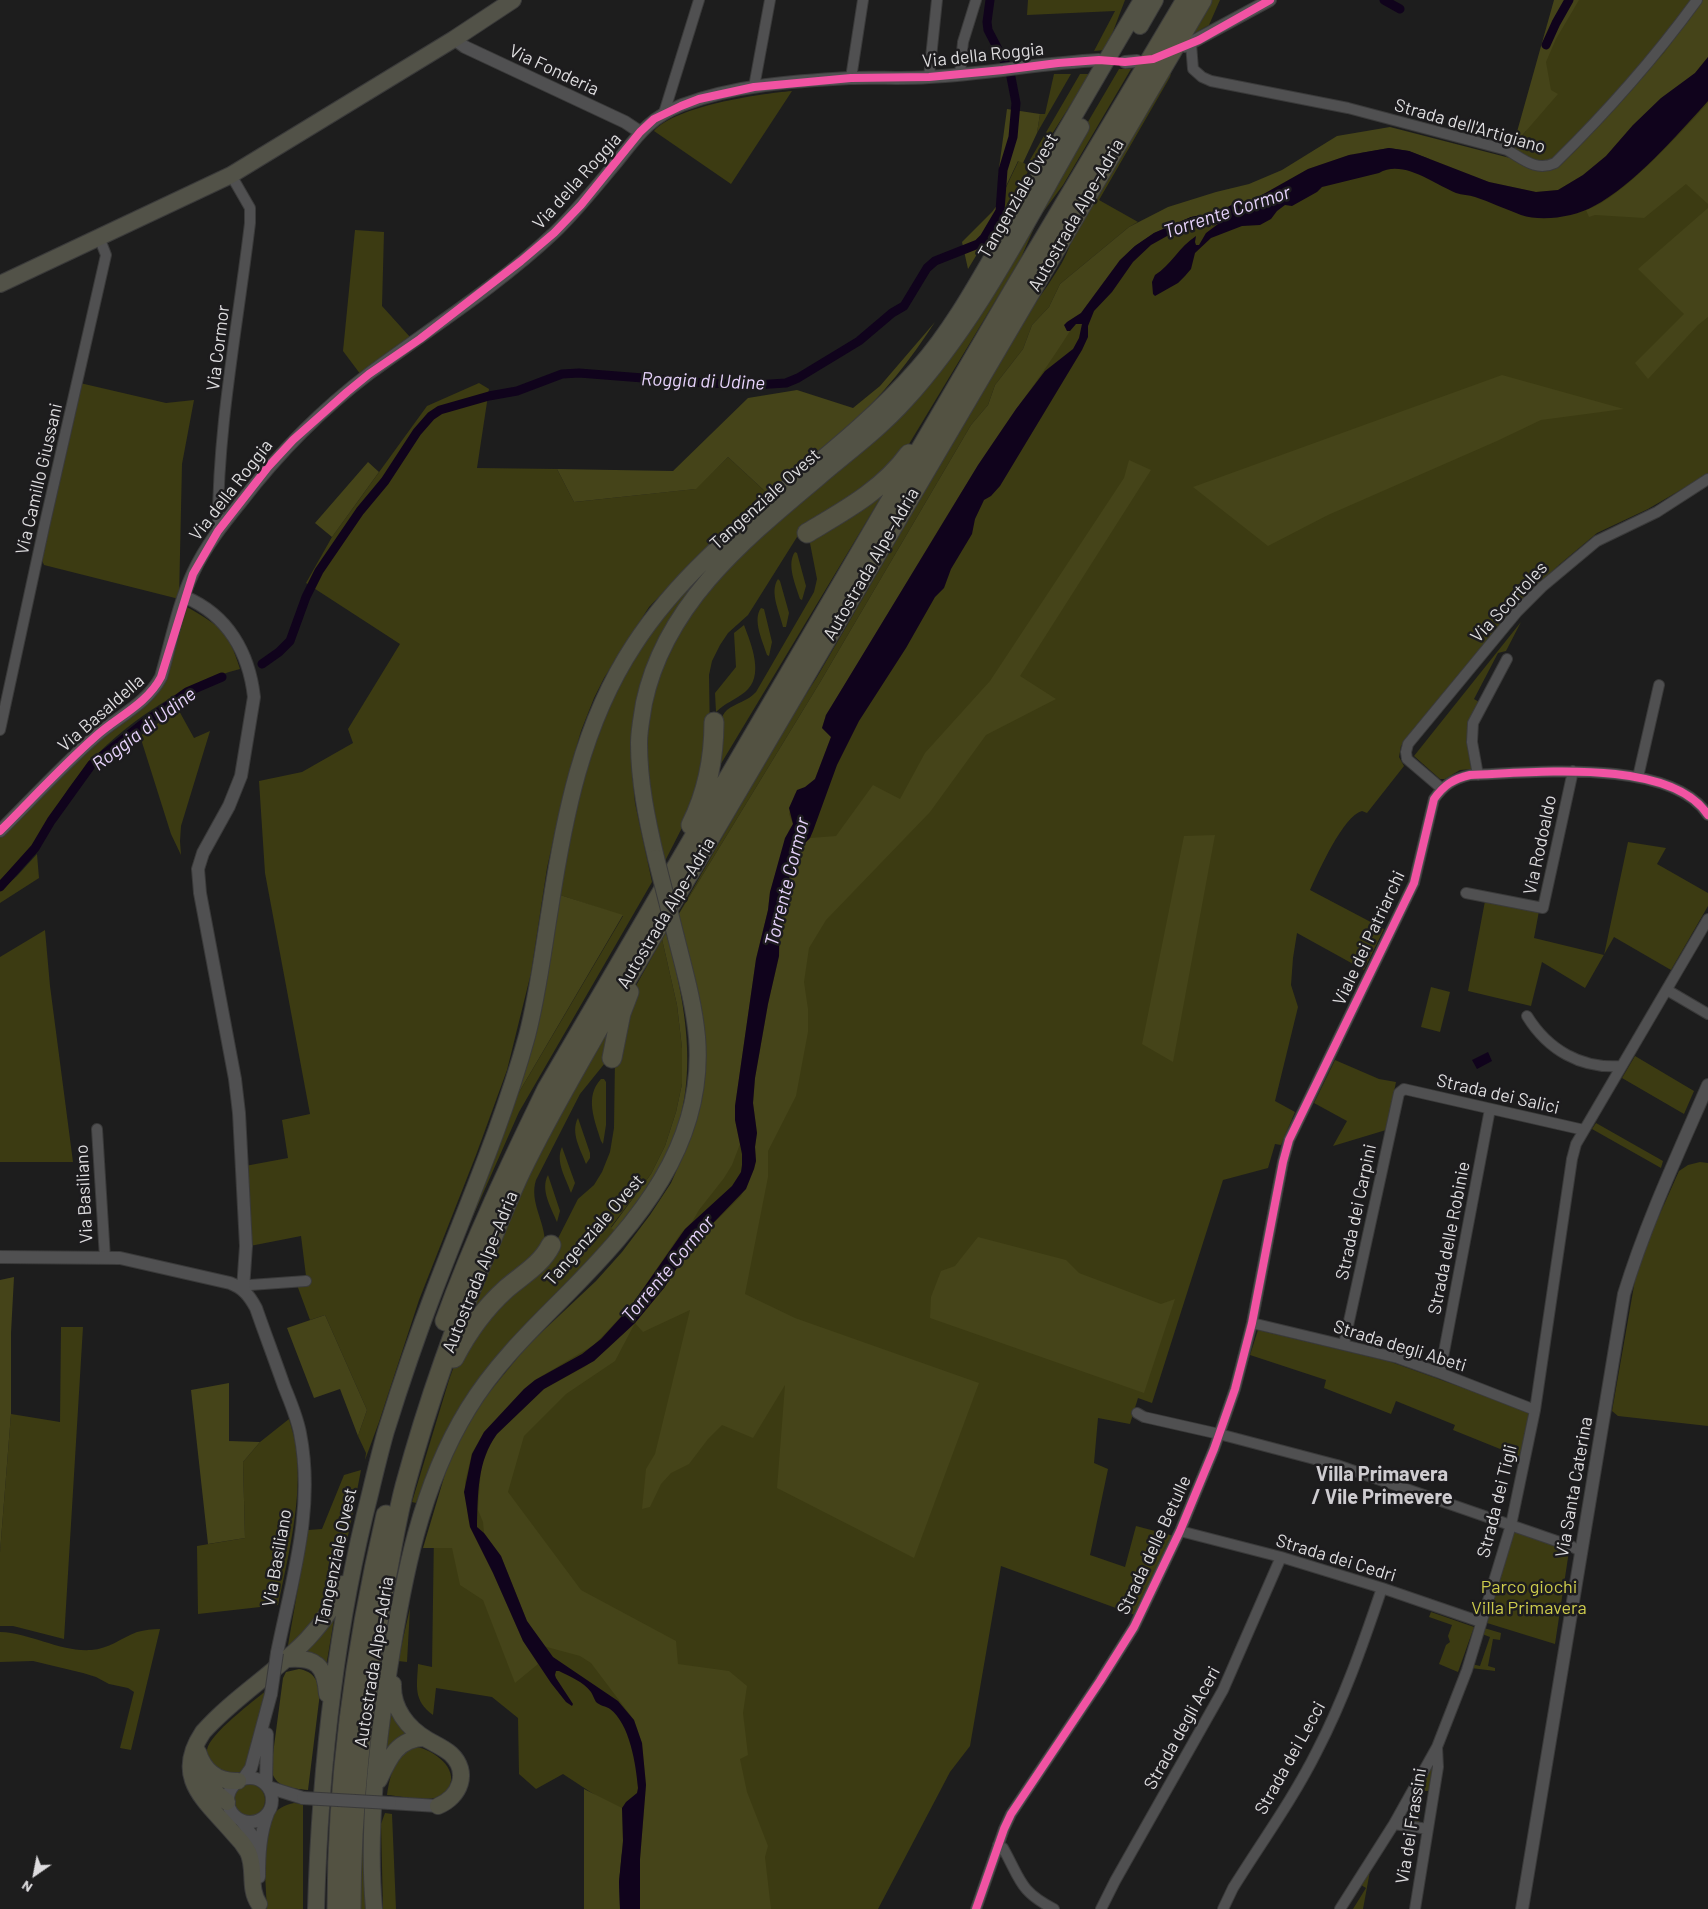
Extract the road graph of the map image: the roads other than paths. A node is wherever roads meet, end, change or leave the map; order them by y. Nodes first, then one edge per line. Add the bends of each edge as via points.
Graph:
1 (513, 0) edge
2 (699, 0) edge
3 (770, 0) edge
4 (864, 0) edge
5 (937, 0) edge
6 (976, 0) edge
7 (1140, 0) edge
8 (1155, 0) edge
9 (1186, 0) edge
10 (1202, 0) edge
11 (1270, 0) edge
12 (1697, 0) edge
13 (454, 39) junction
14 (1188, 45) joint
15 (1099, 60) dead end
16 (960, 74) junction
17 (929, 77) junction
18 (851, 78) junction
19 (754, 87) junction
20 (664, 113) junction
21 (640, 132) junction
22 (231, 174) junction
23 (99, 237) junction
24 (0, 284) edge
25 (967, 372) junction
26 (1708, 479) edge
27 (218, 531) junction
28 (807, 533) dead end
29 (185, 597) junction
30 (1507, 659) dead end
31 (1660, 685) dead end
32 (714, 722) dead end
33 (0, 730) edge
34 (1573, 771) junction
35 (1478, 775) junction
36 (1638, 777) junction
37 (1441, 788) junction
38 (1708, 815) edge
39 (0, 831) edge
40 (1466, 894) dead end
41 (1708, 918) edge
42 (660, 923) junction
43 (641, 930) junction
44 (1667, 990) junction
45 (1708, 1014) edge
46 (1527, 1016) dead end
47 (612, 1058) dead end
48 (1621, 1066) junction
49 (1708, 1085) edge
50 (1404, 1089) joint
51 (1490, 1109) junction
52 (97, 1129) dead end
53 (1584, 1130) junction
54 (1283, 1162) joint
55 (551, 1246) dead end
56 (0, 1258) edge
57 (105, 1258) junction
58 (306, 1282) dead end
59 (243, 1289) junction
60 (1252, 1323) junction
61 (1344, 1344) junction
62 (1440, 1372) junction
63 (433, 1393) junction
64 (1535, 1410) junction
65 (1137, 1413) dead end
66 (1219, 1434) junction
67 (1511, 1525) junction
68 (1180, 1531) junction
69 (356, 1546) junction
70 (1580, 1552) junction
71 (1281, 1557) junction
72 (1382, 1588) junction
73 (1480, 1622) junction
74 (393, 1640) junction
75 (283, 1656) junction
76 (270, 1700) junction
77 (327, 1733) junction
78 (426, 1738) junction
79 (196, 1746) junction
80 (1437, 1747) junction
81 (241, 1779) junction
82 (267, 1786) junction
83 (374, 1790) junction
84 (301, 1798) junction
85 (227, 1802) junction
86 (438, 1806) joint
87 (270, 1809) junction
88 (241, 1820) junction
89 (1394, 1824) junction
90 (1428, 1829) junction
91 (998, 1844) junction
92 (259, 1853) junction
93 (259, 1906) edge
94 (316, 1909) edge
95 (337, 1909) edge
96 (350, 1909) edge
97 (374, 1909) edge
98 (976, 1909) edge
99 (1054, 1909) edge
100 (1102, 1909) edge
101 (1223, 1909) edge
102 (1340, 1909) edge
103 (1415, 1909) edge
104 (1522, 1909) edge

1 - 13 main road
2 - 20 street
3 - 19 street
4 - 18 street
5 - 17 street
6 - 16 street via 963,42
7 - 69 highway, Tangenziale Ovest via 980,277 920,366 853,433 705,559 649,623 609,687 592,728 569,804 529,1030 510,1095 411,1355 384,1437
8 - 74 highway, Tangenziale Ovest, bridge via 991,282 938,362 904,402 861,443 748,537 713,574 679,618 660,653 652,672 638,741 640,780 697,1035 697,1065 690,1112 674,1157 645,1206 591,1270 488,1379 468,1409 421,1514
9 - 25 highway, Autostrada Alpe-Adria
10 - 42 highway, Autostrada Alpe-Adria
11 - 14 street
12 - 14 street, Strada dell'Artigiano via 1666,43 1616,100 1555,163 1539,167 1507,150 1348,108 1202,78 1193,69
13 - 21 street, Via Fonderia
13 - 22 main road
15 - 16 street, Via della Roggia
16 - 17 street, Via della Roggia
17 - 18 street, Via della Roggia
18 - 19 street, Via della Roggia
19 - 20 street, Via della Roggia via 699,100
20 - 21 street, Via della Roggia
21 - 27 street, Via della Roggia via 554,233 420,339 354,386 293,440
22 - 23 main road
22 - 27 street, Via Cormor via 250,208 250,223 222,452
23 - 24 main road
23 - 33 street, Via Camillo Giussani via 106,256
25 - 28 highway via 944,396 908,456 895,471 854,504
25 - 43 highway, Autostrada Alpe-Adria
26 - 37 street, Via Scortoles via 1657,512 1597,541 1517,612 1408,744 1407,759
27 - 29 street, Via della Roggia via 192,574
29 - 39 street, Via Basaldella via 153,690 90,742
29 - 59 street via 221,620 234,635 253,685 254,698 241,776 230,806 198,869 238,1105 246,1246
30 - 35 street via 1473,723 1472,742
31 - 36 street
32 - 43 highway via 710,765 700,805 650,897
34 - 35 street
34 - 36 street
34 - 40 street, Via Rodoaldo via 1543,908
35 - 37 street via 1456,778
36 - 38 street via 1662,782 1688,795
37 - 54 street, Viale dei Patriarchi via 1434,799 1414,883 1289,1140
41 - 44 street
42 - 47 highway via 657,945 626,999
42 - 63 highway, Autostrada Alpe-Adria via 562,1092 520,1172 469,1293
43 - 95 highway, Autostrada Alpe-Adria via 547,1089 508,1169 456,1291 410,1427 374,1566 350,1707 337,1856
44 - 45 street
44 - 48 street
46 - 48 street via 1552,1047 1580,1061 1607,1067
48 - 53 street
49 - 70 street, Via Santa Caterina via 1657,1201 1624,1294
50 - 51 street, Strada dei Salici
50 - 61 street, Strada dei Carpini via 1399,1093
51 - 53 street, Strada dei Salici
51 - 62 street, Strada delle Robinie
52 - 57 street, Via Basiliano
53 - 64 street, Strada dei Tigli via 1572,1159
54 - 60 street, Strada delle Betulle
55 - 63 highway via 540,1262 485,1312 460,1346
56 - 57 street, Via Basiliano
57 - 59 street, Via Basiliano via 145,1263
58 - 59 street via 250,1285
59 - 75 street, Via Basiliano via 256,1308 295,1416 304,1456 305,1512
60 - 61 street, Strada degli Abeti
60 - 66 street, Strada delle Betulle via 1235,1390
61 - 62 street, Strada degli Abeti
62 - 64 street, Strada degli Abeti
63 - 96 highway, Autostrada Alpe-Adria via 404,1489 375,1636 357,1782
64 - 67 street, Strada dei Tigli
65 - 66 street via 1144,1418
66 - 67 street via 1337,1466
66 - 68 street, Strada delle Betulle
67 - 70 street via 1577,1548
67 - 73 street, Strada dei Tigli
68 - 71 street, Strada dei Cedri
68 - 91 street, Strada delle Betulle via 1134,1627 1011,1814
69 - 75 highway via 333,1604 315,1630
69 - 77 highway, Tangenziale Ovest
70 - 104 street, Via Santa Caterina
71 - 72 street, Strada dei Cedri
71 - 100 street, Strada degli Aceri via 1223,1690
72 - 73 street, Strada dei Cedri
72 - 101 street, Strada dei Lecci via 1362,1649 1316,1752
73 - 80 street, Strada dei Tigli via 1467,1670
74 - 78 highway via 396,1657 394,1703 407,1723
74 - 83 highway, Tangenziale Ovest via 380,1722
75 - 76 street, Via Basiliano, bridge
75 - 77 highway via 308,1660 324,1673
75 - 79 highway via 210,1725
76 - 81 street, Via Basiliano via 251,1768
76 - 82 street, Via Basiliano
77 - 94 highway, Tangenziale Ovest via 318,1834
78 - 83 highway via 411,1740 397,1748
78 - 86 highway via 450,1754 461,1771 459,1788
79 - 81 highway via 204,1766 217,1778 228,1781
79 - 85 highway via 196,1773
79 - 93 highway via 190,1763 194,1784 248,1853 253,1896
80 - 89 street, Strada dei Tigli
80 - 90 street, Via dei Frassini via 1438,1767
81 - 82 street via 257,1778
81 - 85 street via 229,1790
82 - 84 street
82 - 87 street via 272,1796
83 - 97 highway, Tangenziale Ovest
84 - 86 street, bridge
84 - 87 street via 289,1798
85 - 88 street via 232,1813
87 - 88 street via 256,1821
87 - 92 street via 263,1825
88 - 92 street
89 - 90 street
89 - 102 street, Strada dei Tigli
90 - 103 street, Via dei Frassini
91 - 98 street, Strada delle Betulle
91 - 99 street via 1028,1893
92 - 93 street

